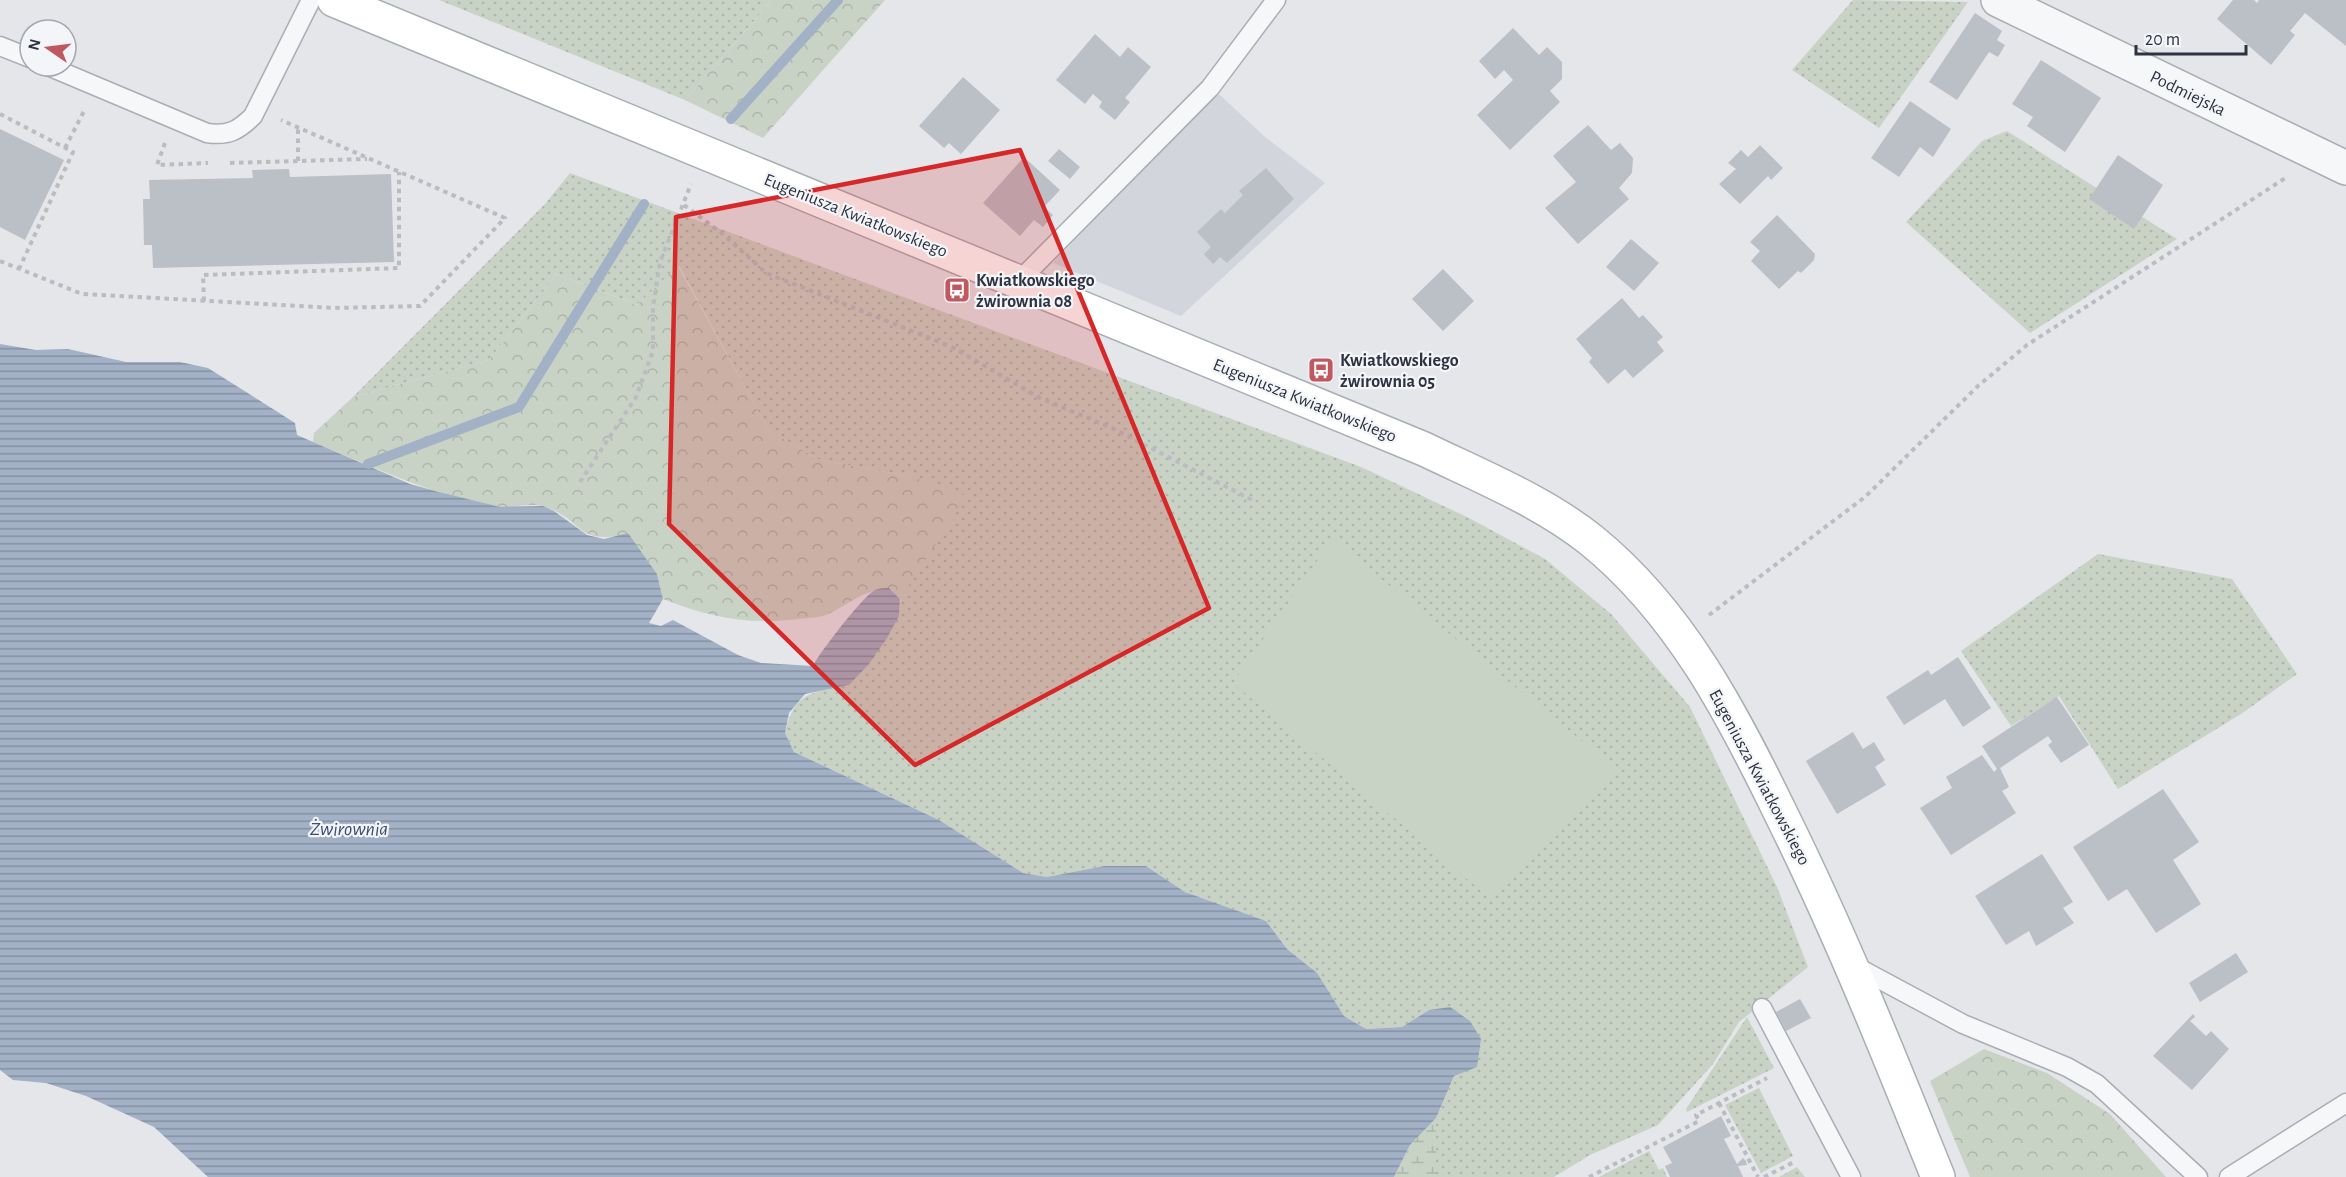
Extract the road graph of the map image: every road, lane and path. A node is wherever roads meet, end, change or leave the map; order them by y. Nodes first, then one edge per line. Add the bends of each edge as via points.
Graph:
1 (311, 0) edge
2 (334, 0) edge
3 (1276, 0) edge
4 (1998, 0) edge
5 (0, 46) edge
6 (18, 53) edge
7 (77, 78) edge
8 (97, 86) junction
9 (256, 109) junction
10 (0, 114) edge
11 (298, 128) junction
12 (65, 148) junction
13 (702, 152) junction
14 (298, 161) dead end
15 (2332, 163) edge
16 (399, 172) junction
17 (684, 205) junction
18 (0, 261) edge
19 (19, 269) junction
20 (1018, 282) junction
21 (204, 301) junction
22 (580, 482) dead end
23 (1254, 501) dead end
24 (1682, 636) junction
25 (1850, 963) junction
26 (1762, 1008) dead end
27 (1792, 1065) junction
28 (1719, 1103) junction
29 (2346, 1103) edge
30 (1796, 1161) dead end
31 (1934, 1175) edge
32 (1589, 1177) edge
33 (1758, 1177) edge
34 (1764, 1177) edge
35 (1851, 1177) edge
36 (2198, 1177) edge
37 (2229, 1177) edge

1 - 9 lane
2 - 13 street, Eugeniusza Kwiatkowskiego
3 - 20 lane via 1210,88
4 - 15 street, Podmiejska
5 - 6 lane
7 - 8 lane
8 - 9 lane via 207,133 224,135 240,129
8 - 12 path
9 - 11 path
10 - 12 path
11 - 14 path
11 - 16 path
12 - 19 path via 73,152
13 - 17 path
13 - 20 street, Eugeniusza Kwiatkowskiego
15 - 24 path via 2027,345 1978,386 1865,497
16 - 21 path via 399,268 203,275
16 - 21 path via 505,218 420,306 334,308
17 - 22 path via 660,262 653,307 653,351 636,397
17 - 23 path via 766,273 952,347 1040,398 1124,434
18 - 19 path
19 - 21 path via 81,294
20 - 24 street, Eugeniusza Kwiatkowskiego via 1413,445 1522,497 1590,540
24 - 25 street, Eugeniusza Kwiatkowskiego via 1736,721
25 - 31 street, Eugeniusza Kwiatkowskiego
25 - 36 lane via 1963,1024 2067,1067 2097,1084
26 - 27 lane
27 - 28 path
27 - 35 lane
28 - 32 path via 1696,1115 1699,1121
28 - 33 path
29 - 37 lane
30 - 34 path

